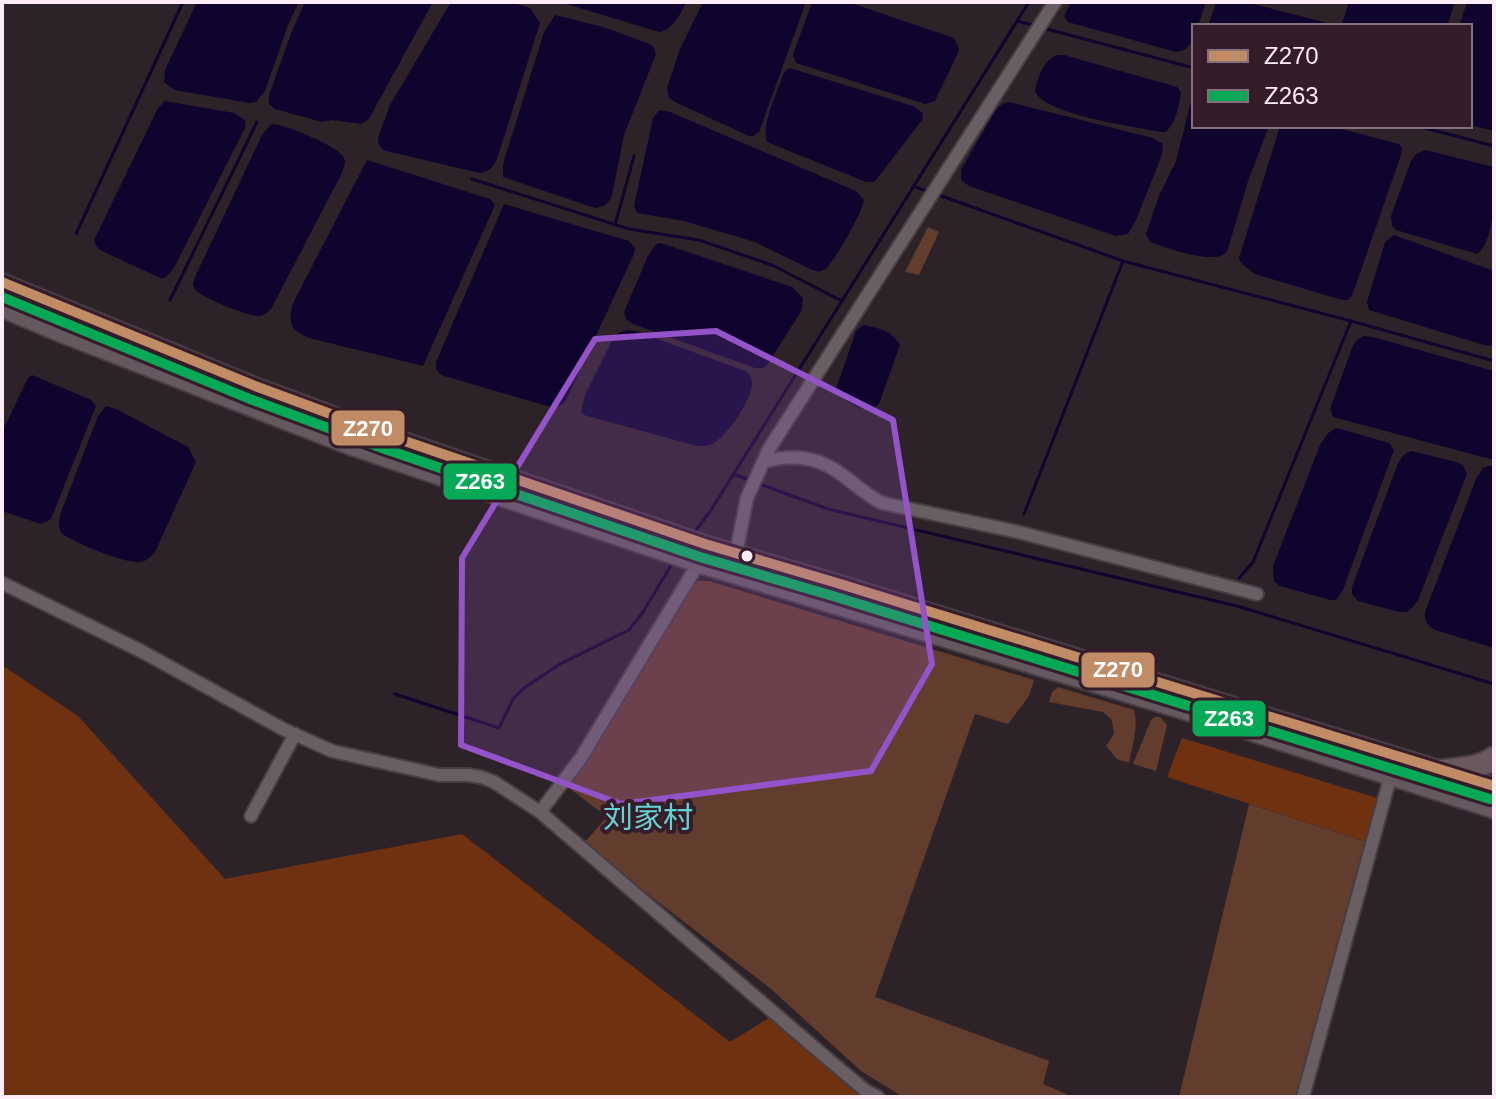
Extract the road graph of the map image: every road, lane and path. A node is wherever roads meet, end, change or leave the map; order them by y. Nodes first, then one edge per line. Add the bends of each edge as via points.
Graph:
1 (1055, 2) edge
2 (2, 282) edge
3 (2, 309) edge
4 (763, 462) junction
5 (705, 544) junction
6 (736, 553) junction
7 (698, 564) junction
8 (2, 583) edge
9 (1257, 594) dead end
10 (295, 734) junction
11 (1494, 758) edge
12 (1441, 771) junction
13 (1390, 778) junction
14 (1494, 786) edge
15 (1494, 810) edge
16 (540, 812) junction
17 (251, 816) dead end
18 (878, 1097) edge
19 (1303, 1097) edge

1 - 4 street
2 - 5 main road via 269,391
3 - 7 main road via 349,446
4 - 6 street via 747,498
4 - 9 street via 779,457 813,460 882,503
5 - 6 main road
5 - 7 street
6 - 12 main road
7 - 13 main road
7 - 16 street via 581,758
8 - 10 street
10 - 16 street via 332,751 439,775 481,777
10 - 17 street
11 - 12 highway
12 - 14 main road
13 - 15 main road
13 - 19 street
16 - 18 street

